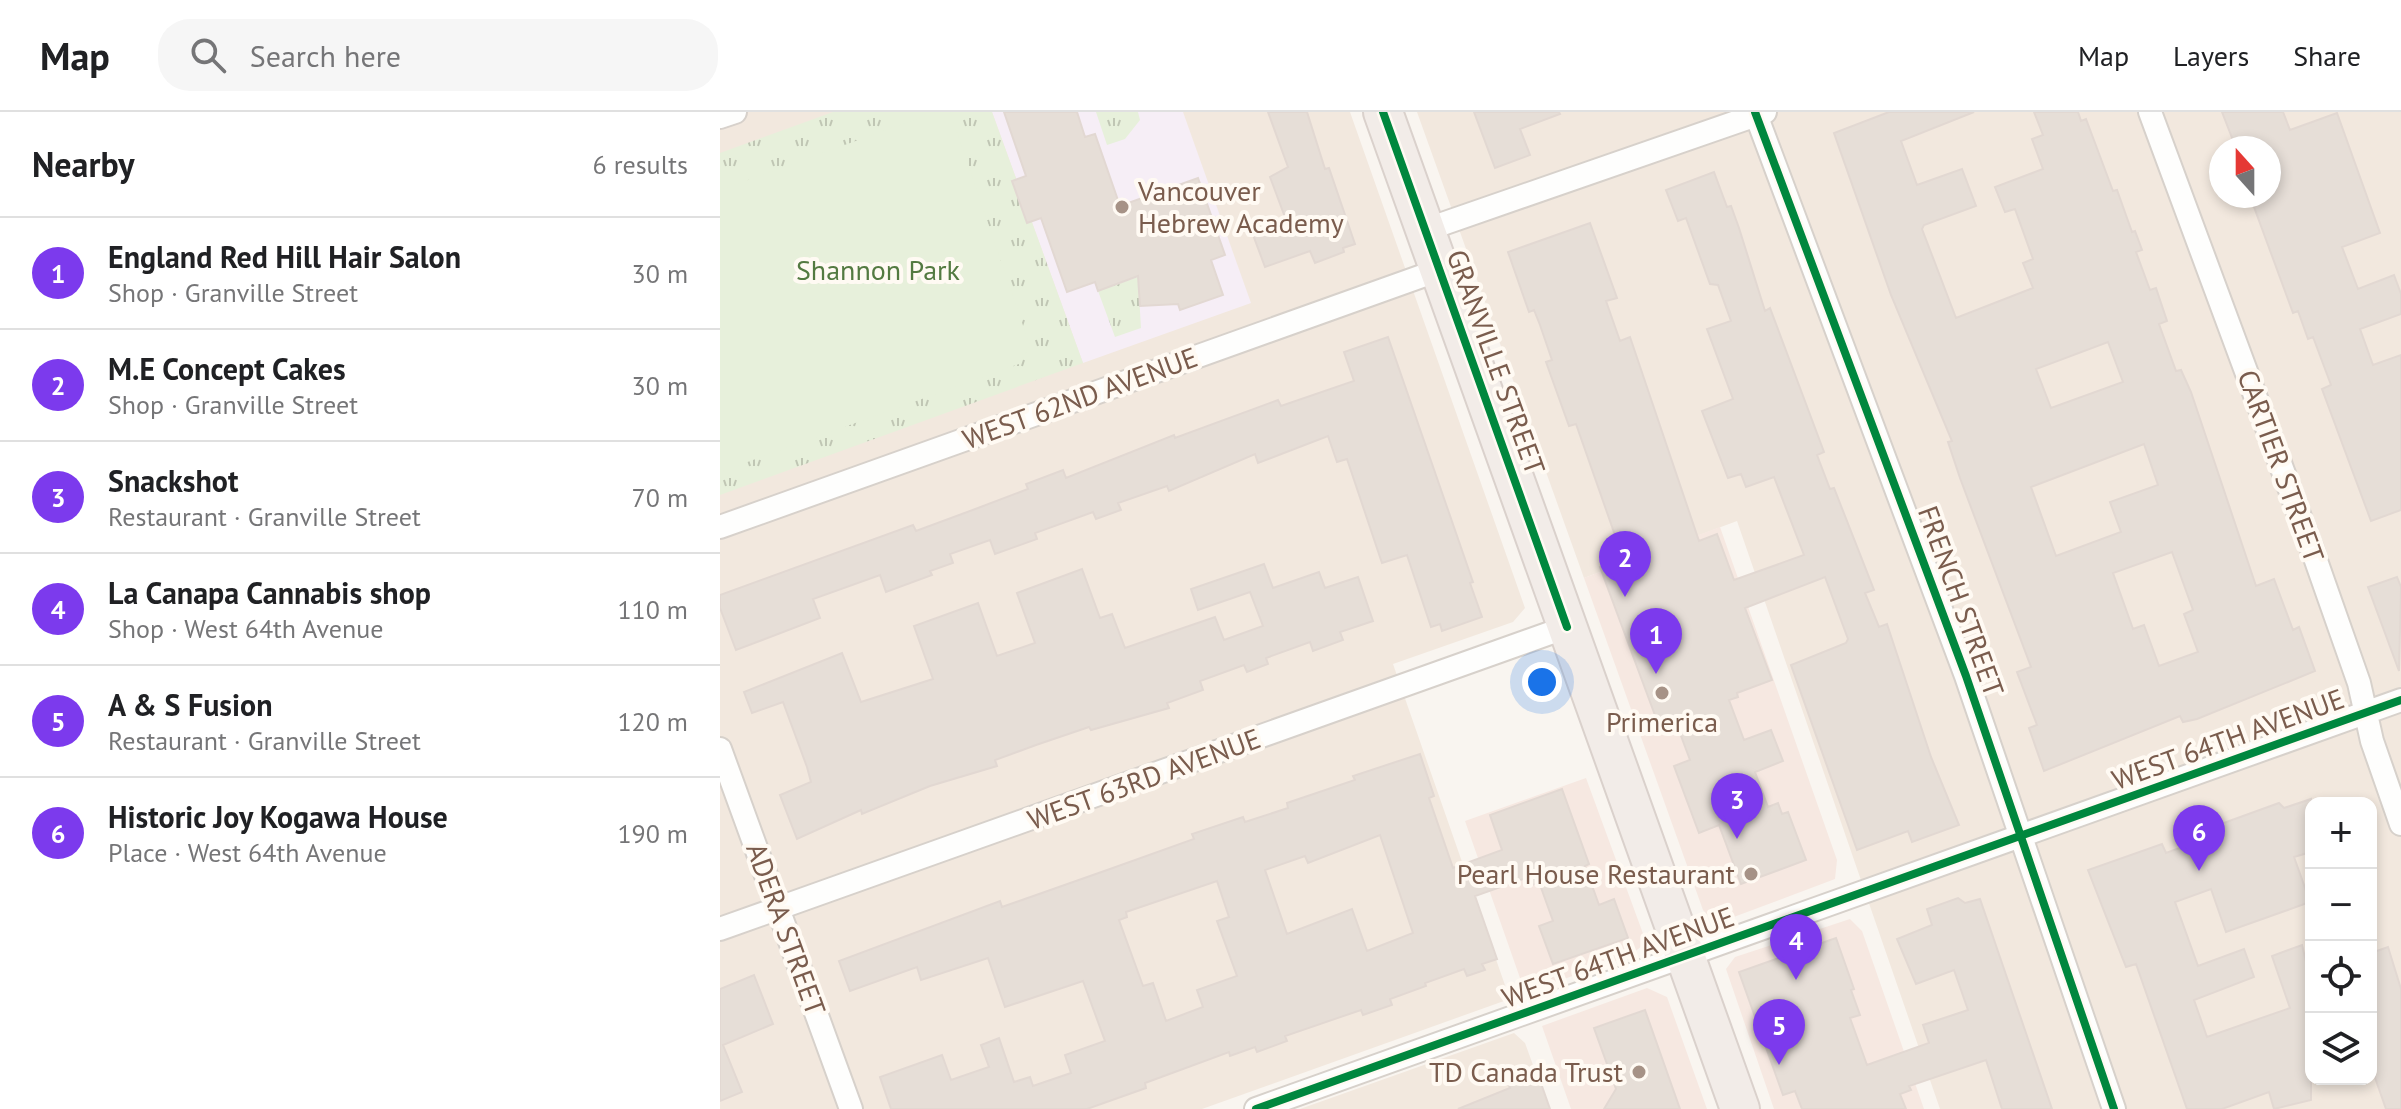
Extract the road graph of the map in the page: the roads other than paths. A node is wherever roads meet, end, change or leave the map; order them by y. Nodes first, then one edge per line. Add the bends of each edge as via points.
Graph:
1 (735, 112) edge
2 (1383, 112) edge
3 (2150, 112) edge
4 (1759, 113) edge
5 (720, 117) edge
6 (1425, 230) junction
7 (1439, 270) junction
8 (720, 527) edge
9 (1567, 627) junction
10 (2401, 700) edge
11 (2366, 713) junction
12 (720, 749) edge
13 (2401, 824) edge
14 (2020, 836) junction
15 (779, 909) junction
16 (720, 929) edge
17 (1686, 956) junction
18 (851, 1109) edge
19 (1256, 1109) edge
20 (1740, 1109) edge
21 (2114, 1109) edge

1 - 5 street
2 - 6 highway, GRANVILLE STREET
3 - 11 street, CARTIER STREET via 2313,552
4 - 6 street
4 - 14 street, FRENCH STREET
6 - 7 highway, GRANVILLE STREET
7 - 8 street, WEST 62ND AVENUE
7 - 9 highway, GRANVILLE STREET
9 - 15 street, WEST 63RD AVENUE
9 - 17 highway, GRANVILLE STREET
10 - 11 street, WEST 64TH AVENUE
11 - 13 street, CARTIER STREET
11 - 14 street, WEST 64TH AVENUE
12 - 15 street, ADERA STREET
14 - 17 street, WEST 64TH AVENUE
14 - 21 street, FRENCH STREET
15 - 16 street, WEST 63RD AVENUE
15 - 18 street, ADERA STREET
17 - 19 street, WEST 64TH AVENUE
17 - 20 highway, GRANVILLE STREET

